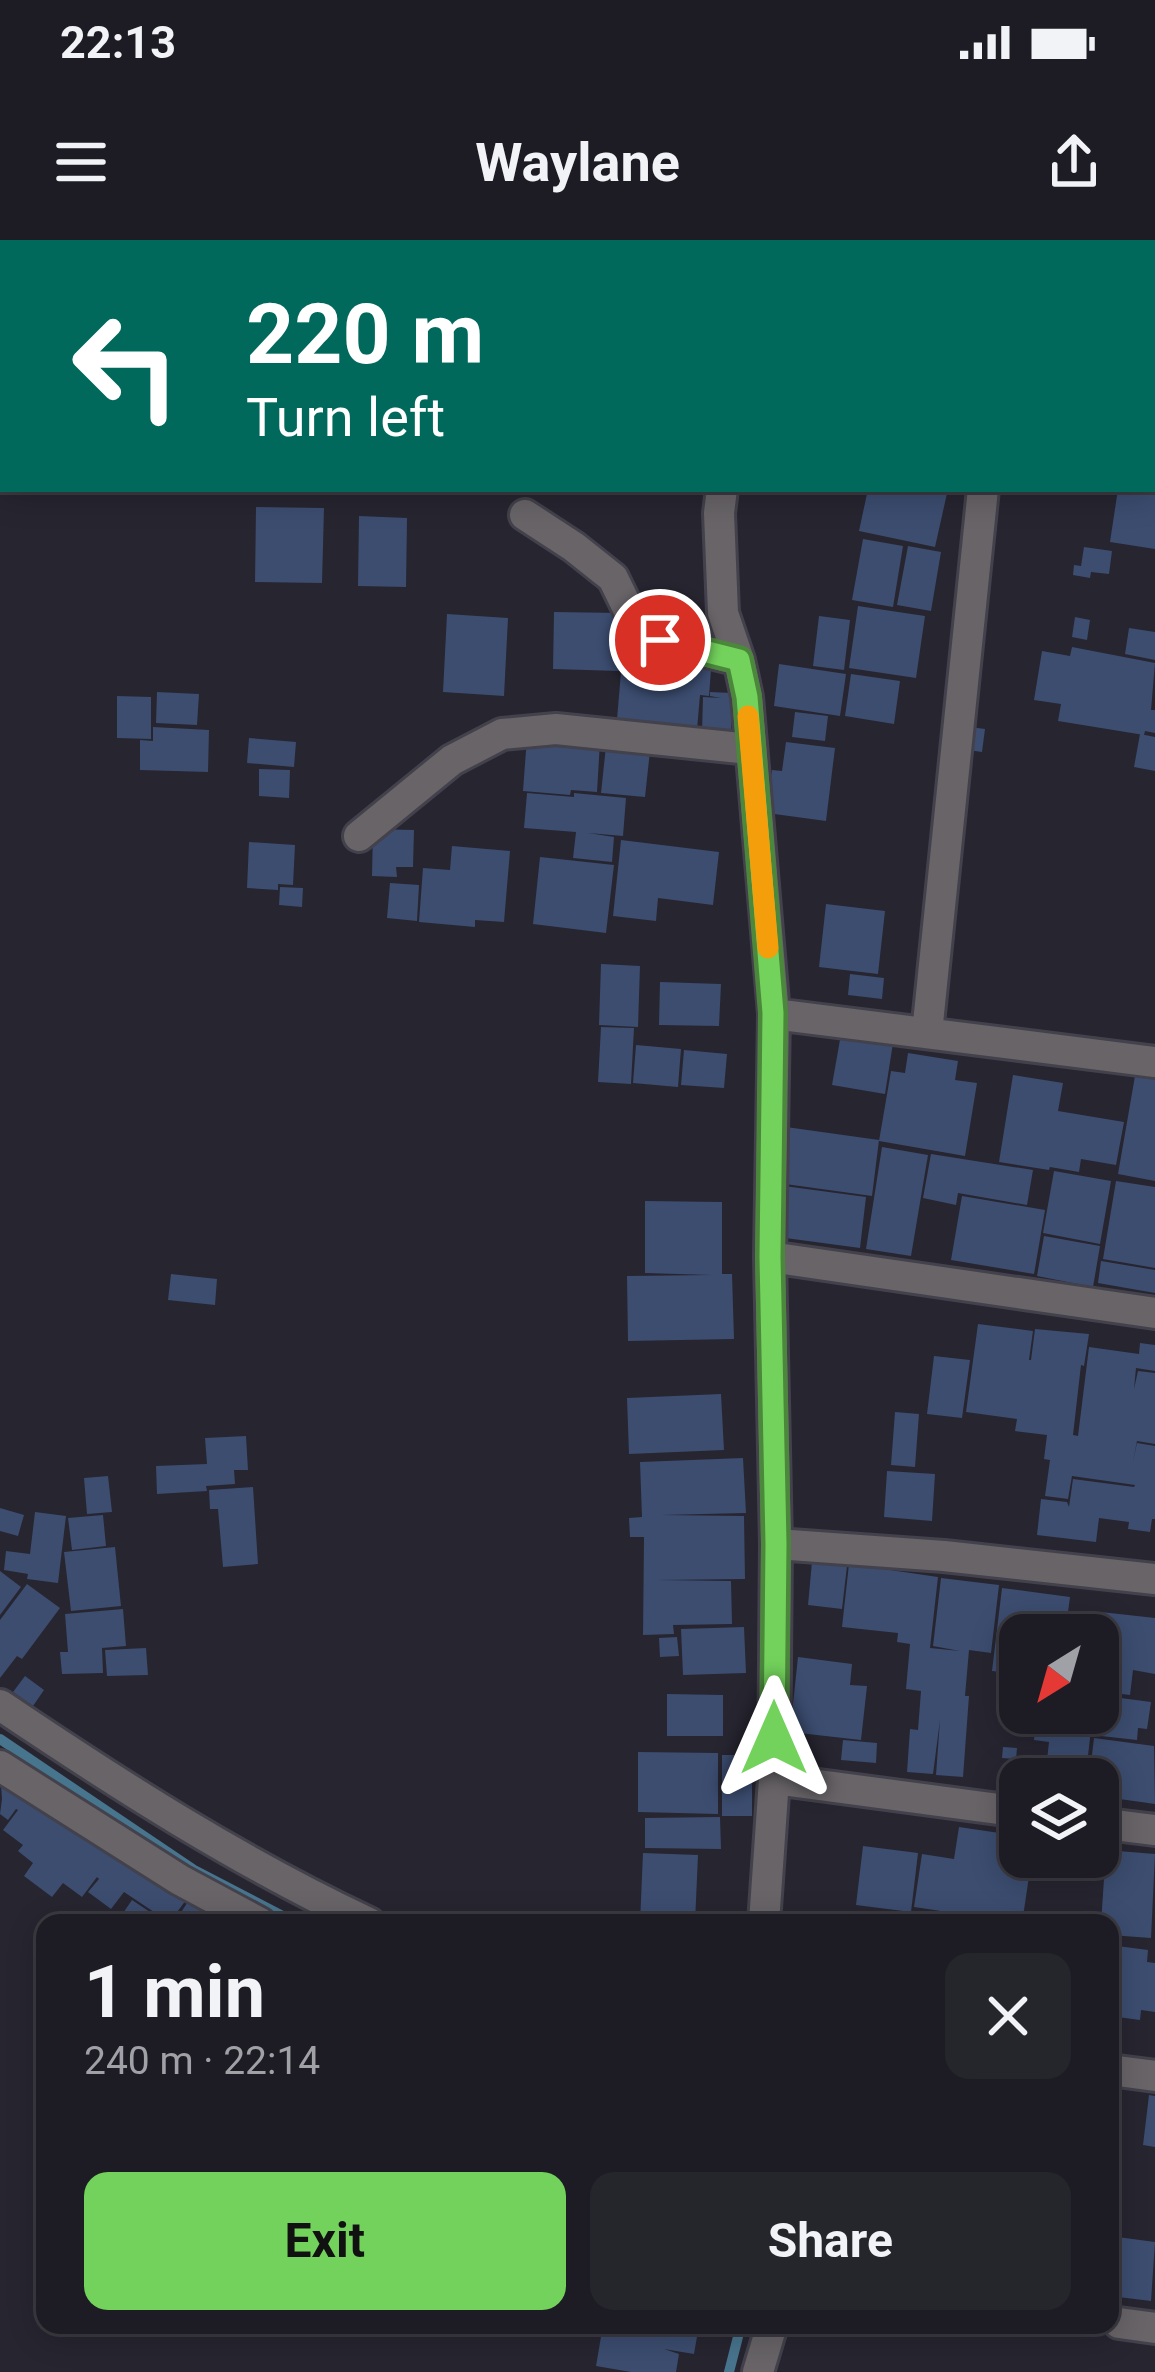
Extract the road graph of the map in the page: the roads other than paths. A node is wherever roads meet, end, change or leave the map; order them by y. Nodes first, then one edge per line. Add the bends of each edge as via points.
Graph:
1 (722, 492) edge
2 (982, 492) edge
3 (525, 515) dead end
4 (739, 660) junction
5 (750, 749) junction
6 (359, 836) dead end
7 (773, 1013) junction
8 (927, 1033) junction
9 (1155, 1062) edge
10 (770, 1257) junction
11 (1155, 1312) edge
12 (776, 1544) junction
13 (1155, 1580) edge
14 (0, 1705) edge
15 (0, 1766) edge
16 (773, 1779) junction
17 (999, 1809) edge
18 (1119, 1826) edge
19 (1155, 1830) edge
20 (243, 1914) edge
21 (350, 1914) edge
22 (765, 1914) edge
23 (1119, 2071) edge
24 (1155, 2076) edge
25 (1119, 2324) dead end
26 (1155, 2328) edge
27 (769, 2334) edge
28 (758, 2372) edge

1 - 4 street via 723,613
2 - 8 street
3 - 4 street via 613,578 630,613 660,640
4 - 5 street via 757,694
5 - 6 street via 556,729 502,734 452,760
5 - 7 street
7 - 8 street
7 - 10 street
8 - 9 street
10 - 11 street
10 - 12 street
12 - 13 street
12 - 16 street
14 - 21 street via 157,1808
15 - 20 street
16 - 17 street
16 - 22 street
18 - 19 street
23 - 24 street
25 - 26 street
27 - 28 street

